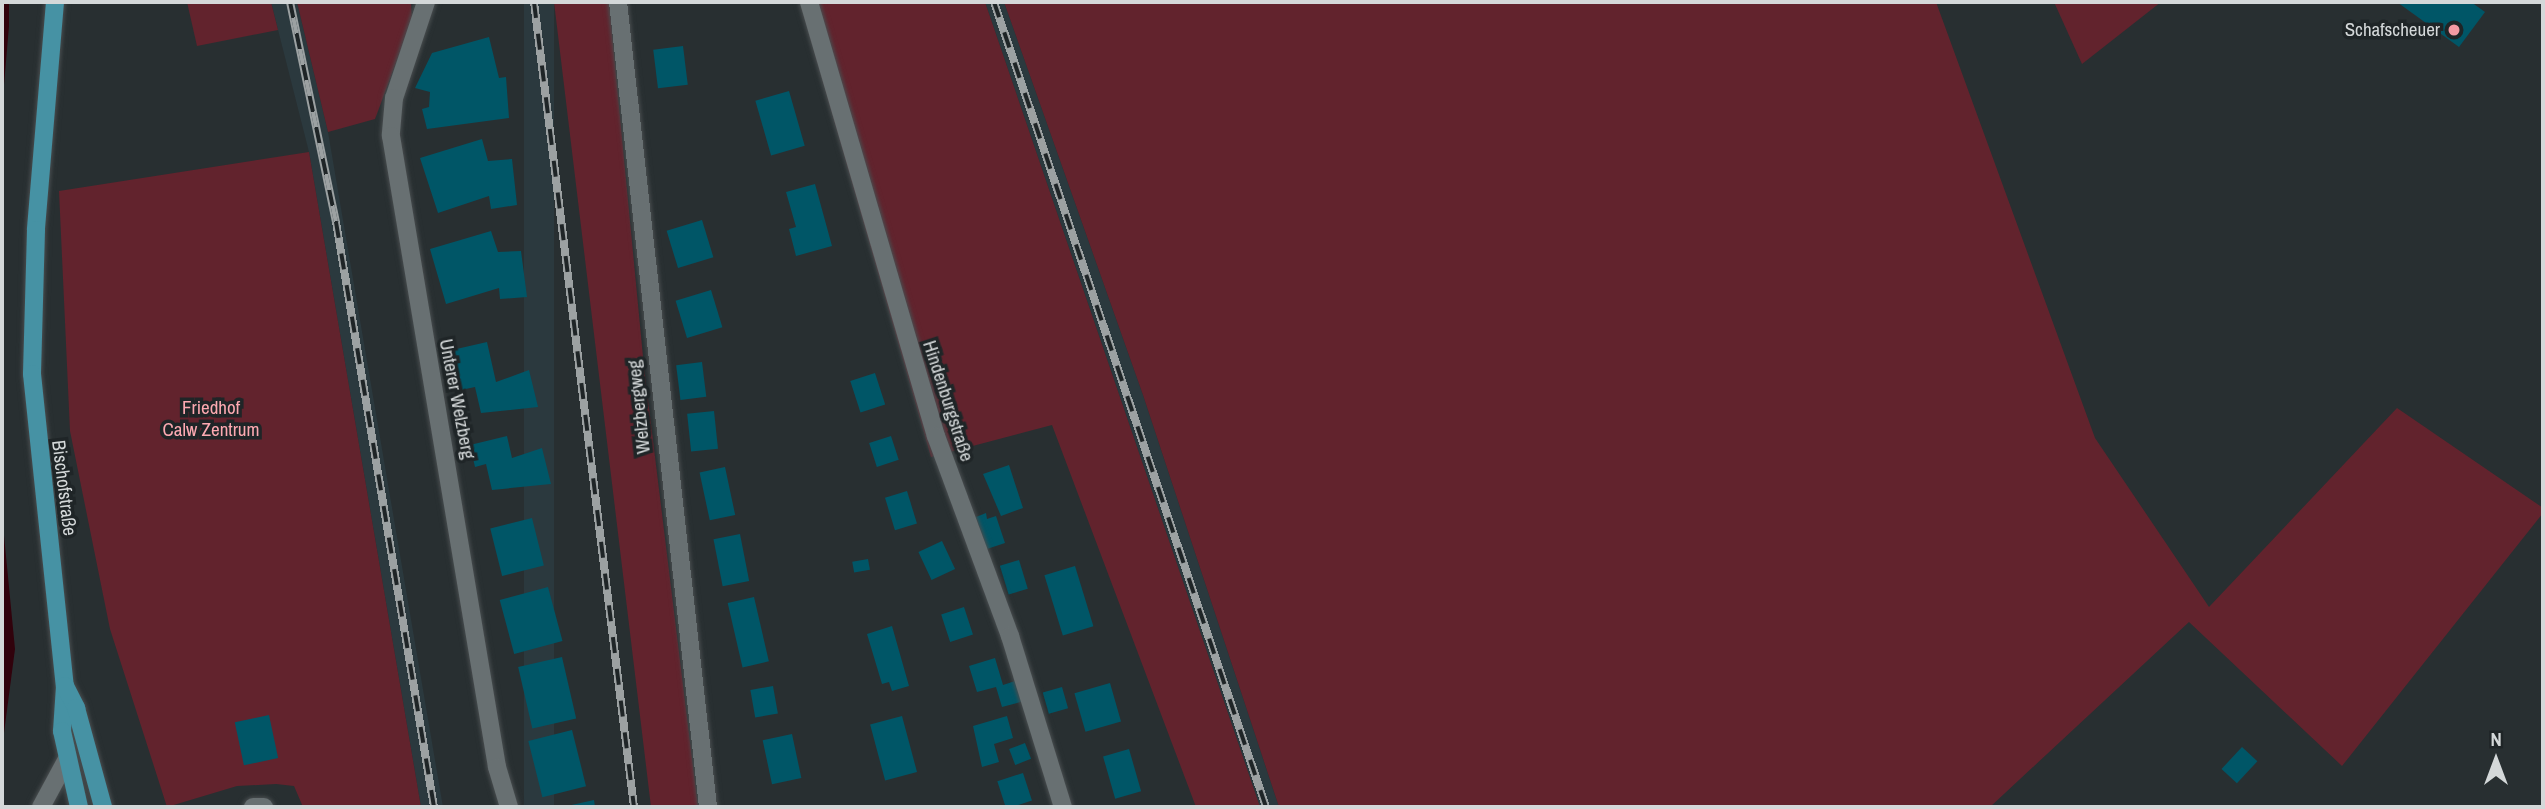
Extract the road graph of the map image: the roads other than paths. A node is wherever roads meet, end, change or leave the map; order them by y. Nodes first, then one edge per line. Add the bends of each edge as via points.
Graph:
1 (55, 2) edge
2 (426, 2) edge
3 (618, 2) edge
4 (809, 2) edge
5 (65, 687) junction
6 (67, 758) junction
7 (41, 807) edge
8 (79, 807) edge
9 (103, 807) edge
10 (253, 807) edge
11 (264, 807) edge
12 (509, 807) edge
13 (708, 807) edge
14 (1063, 807) edge

1 - 5 main road, Bischofstraße via 31,322 36,444
2 - 12 street, Unterer Welzberg via 394,98 391,136 497,767
3 - 13 street, Welzbergweg
4 - 14 street, Hindenburgstraße via 936,436 1010,636
5 - 6 main road, Bischofstraße
5 - 9 main road, Bischofstraße via 76,708
6 - 7 street
6 - 8 main road, Bischofstraße
10 - 11 street

